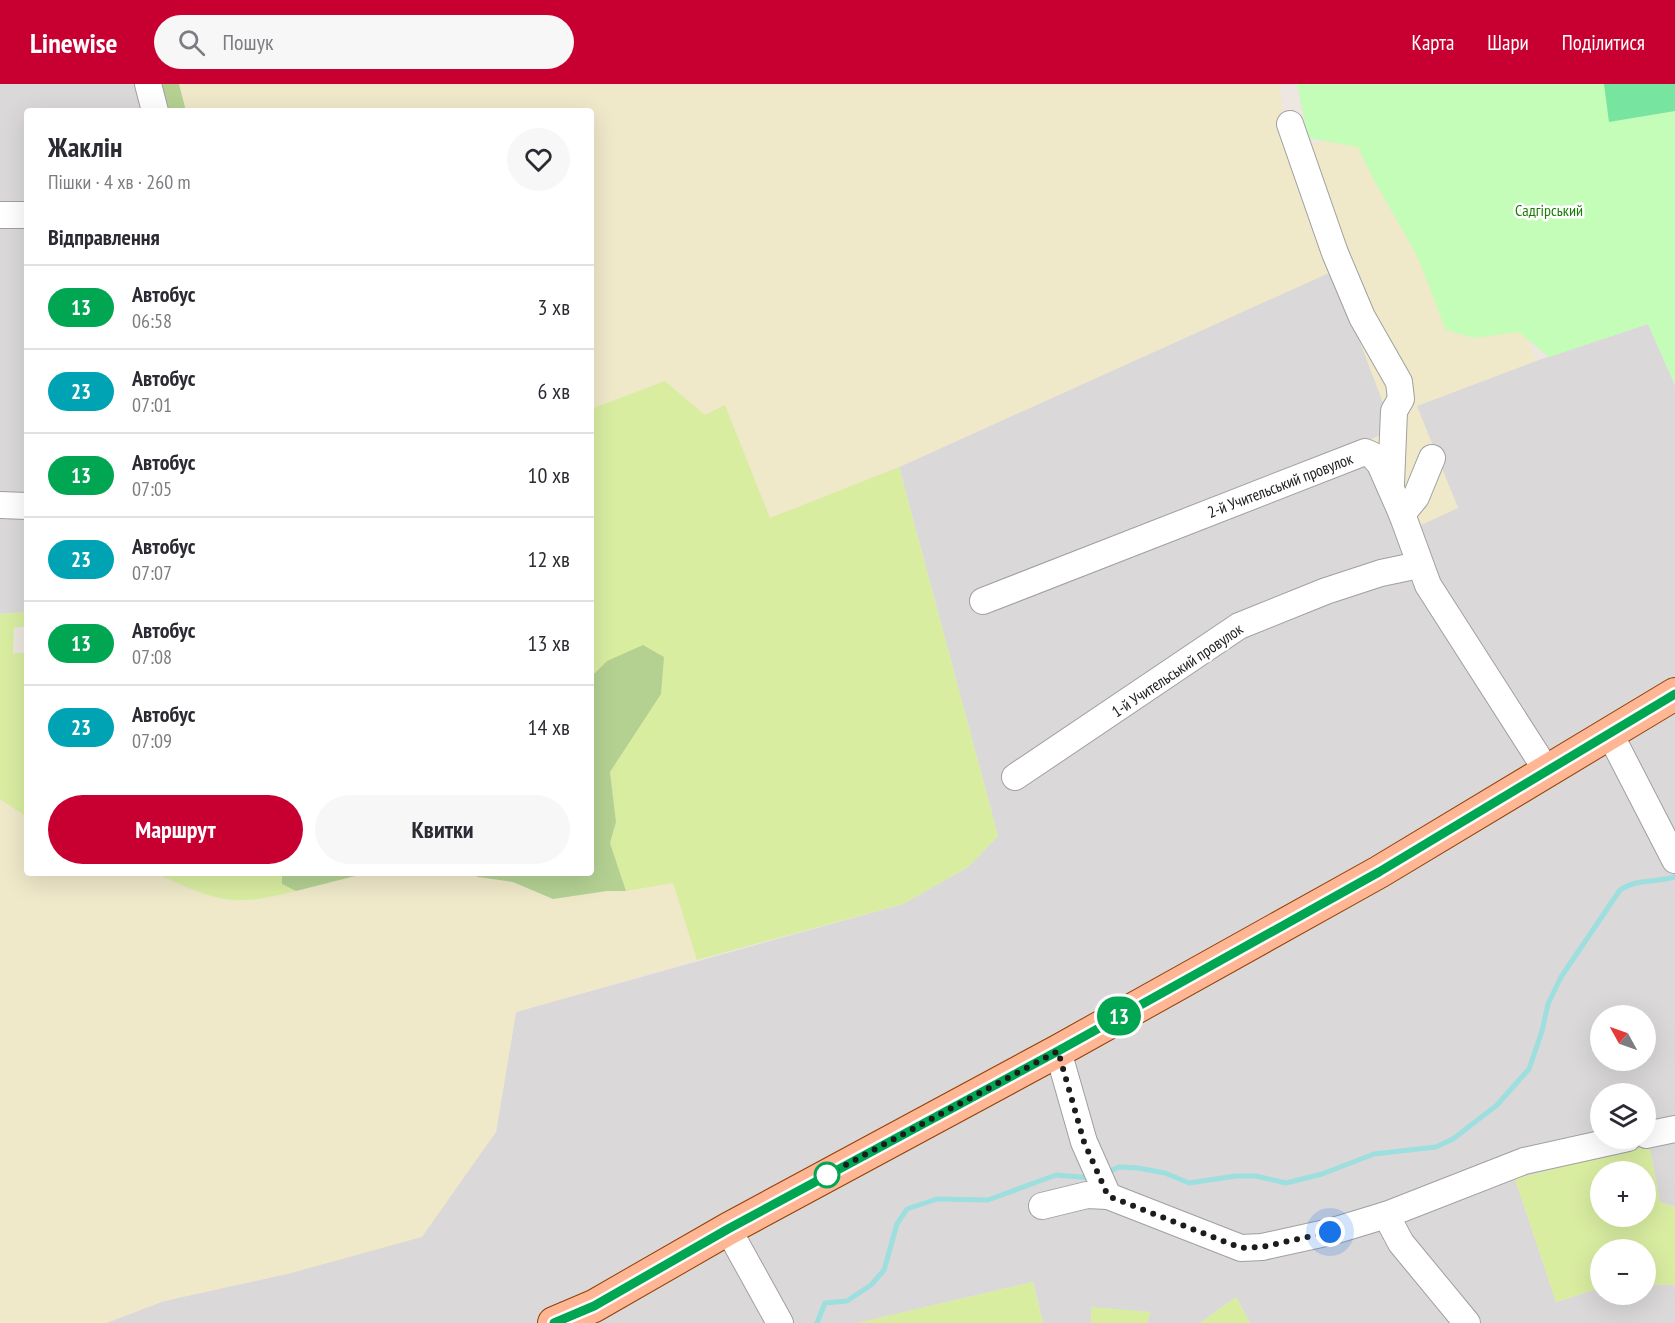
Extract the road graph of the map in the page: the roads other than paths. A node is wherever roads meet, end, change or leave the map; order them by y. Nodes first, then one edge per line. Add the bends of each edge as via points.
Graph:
1 (148, 84) edge
2 (154, 108) edge
3 (1290, 124) dead end
4 (0, 215) edge
5 (24, 215) edge
6 (1432, 458) dead end
7 (1390, 487) junction
8 (0, 505) edge
9 (24, 506) edge
10 (1402, 514) junction
11 (1419, 565) junction
12 (984, 601) dead end
13 (1675, 694) edge
14 (1610, 734) junction
15 (1547, 771) junction
16 (1015, 777) dead end
17 (1675, 860) edge
18 (1058, 1051) junction
19 (1675, 1129) edge
20 (1656, 1133) edge
21 (1590, 1146) edge
22 (1102, 1183) junction
23 (1042, 1206) dead end
24 (1386, 1215) junction
25 (728, 1229) junction
26 (554, 1323) edge
27 (780, 1323) edge
28 (1467, 1323) edge

1 - 2 street
3 - 7 street via 1362,317 1399,382 1401,399 1394,411
4 - 5 street
6 - 10 street via 1416,497
7 - 10 street, 2-й Учительський провулок
7 - 12 street, 2-й Учительський провулок via 1380,464 1365,452
8 - 9 street
10 - 11 street, 2-й Учительський провулок
11 - 15 street, 2-й Учительський провулок via 1437,600
11 - 16 street, 1-й Учительський провулок via 1326,591 1239,626
13 - 14 main road
14 - 15 main road
14 - 17 street
15 - 18 main road via 1379,872
18 - 22 street via 1084,1142
18 - 25 main road
19 - 20 street
21 - 24 street via 1524,1161
22 - 23 street via 1087,1196
22 - 24 street via 1241,1248 1330,1232
24 - 28 street via 1401,1243
25 - 26 main road via 594,1306
25 - 27 street

